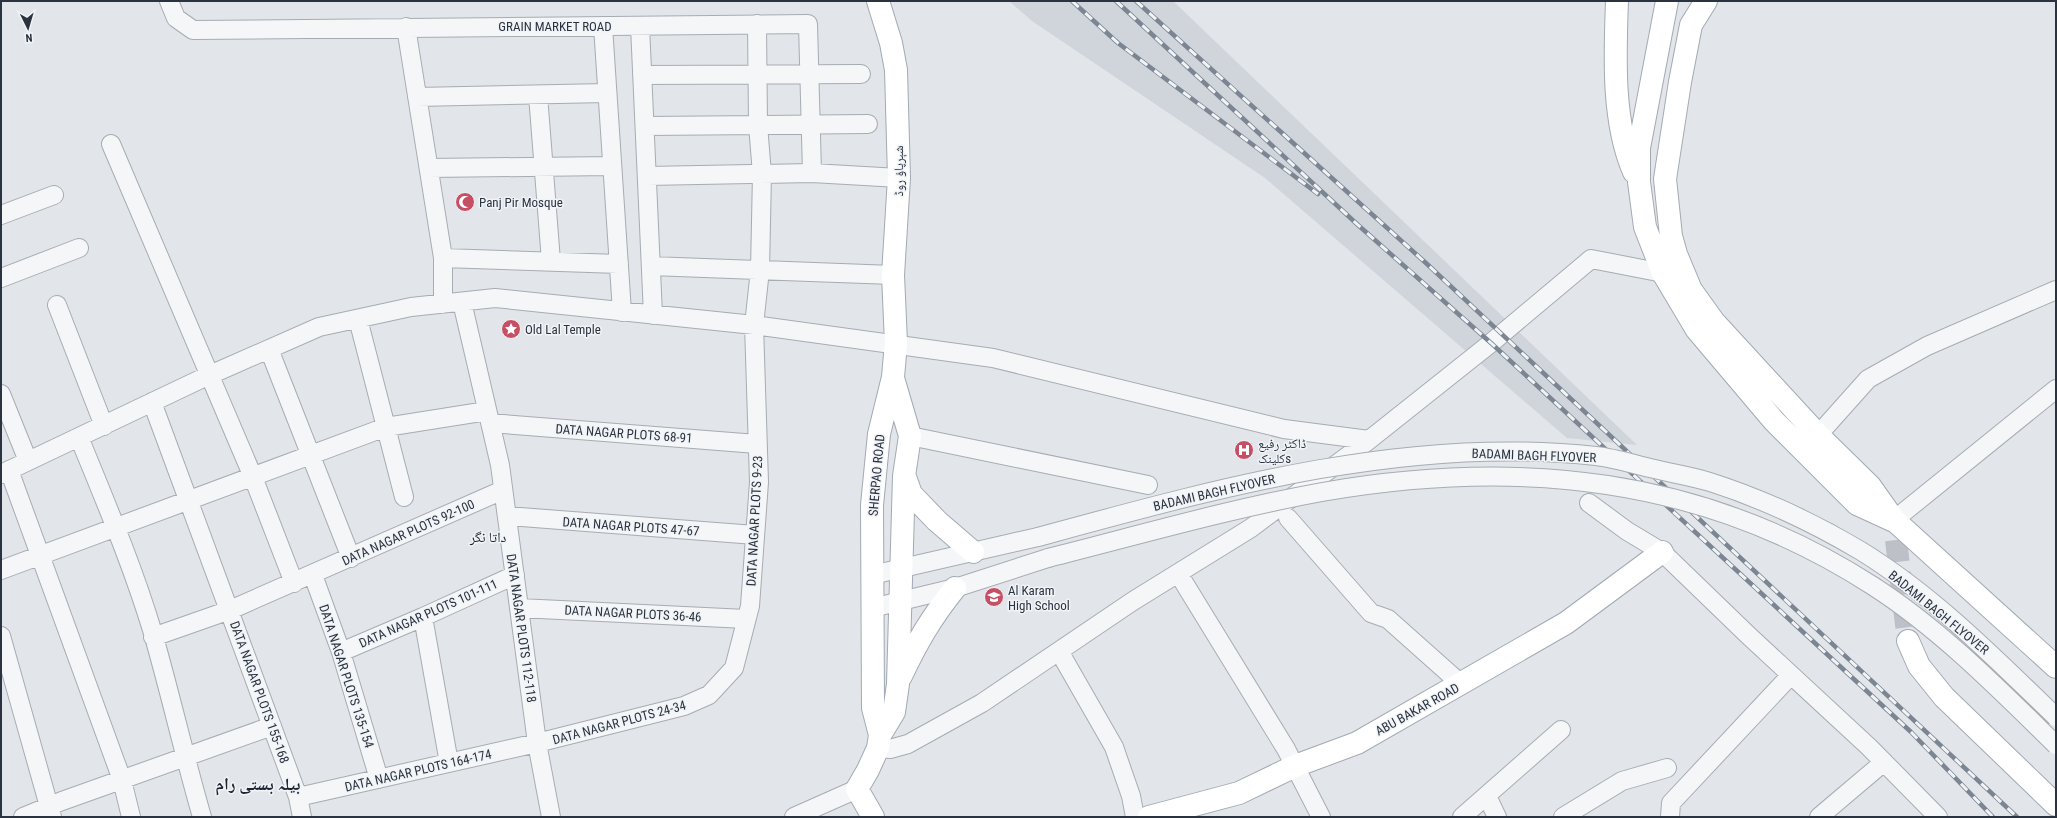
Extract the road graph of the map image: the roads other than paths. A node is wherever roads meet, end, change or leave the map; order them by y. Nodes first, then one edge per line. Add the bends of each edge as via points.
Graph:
1 (169, 1) edge
2 (878, 1) edge
3 (1617, 1) edge
4 (1667, 1) edge
5 (1694, 1) edge
6 (1706, 1) edge
7 (757, 24) junction
8 (1691, 25) junction
9 (603, 26) junction
10 (640, 26) junction
11 (406, 27) junction
12 (861, 74) dead end
13 (642, 75) junction
14 (758, 75) junction
15 (809, 75) junction
16 (607, 93) junction
17 (538, 95) junction
18 (417, 97) junction
19 (868, 124) dead end
20 (758, 125) junction
21 (811, 125) junction
22 (645, 126) junction
23 (111, 144) dead end
24 (612, 166) junction
25 (544, 167) junction
26 (429, 168) junction
27 (812, 173) junction
28 (762, 174) junction
29 (647, 176) junction
30 (899, 178) junction
31 (1638, 182) junction
32 (54, 195) dead end
33 (1, 215) edge
34 (80, 248) dead end
35 (443, 258) junction
36 (551, 261) junction
37 (619, 264) junction
38 (651, 266) junction
39 (760, 270) junction
40 (1663, 273) junction
41 (893, 275) junction
42 (1, 278) edge
43 (2056, 290) edge
44 (462, 302) junction
45 (443, 304) junction
46 (57, 305) dead end
47 (622, 312) junction
48 (653, 315) junction
49 (358, 319) junction
50 (754, 325) junction
51 (896, 343) junction
52 (269, 349) junction
53 (209, 376) junction
54 (893, 377) junction
55 (2056, 389) edge
56 (1, 394) edge
57 (152, 402) junction
58 (489, 417) junction
59 (104, 426) junction
60 (386, 427) junction
61 (1818, 435) junction
62 (910, 436) junction
63 (80, 437) junction
64 (1369, 440) junction
65 (757, 444) junction
66 (311, 455) junction
67 (28, 461) junction
68 (5, 472) edge
69 (904, 476) junction
70 (252, 477) junction
71 (1148, 485) dead end
72 (503, 490) junction
73 (404, 497) dead end
74 (189, 500) junction
75 (1589, 503) dead end
76 (507, 516) junction
77 (1288, 518) dead end
78 (115, 528) junction
79 (1895, 530) junction
80 (754, 535) junction
81 (973, 552) junction
82 (1662, 552) junction
83 (40, 556) junction
84 (352, 558) junction
85 (901, 568) junction
86 (1, 570) edge
87 (1178, 573) junction
88 (313, 574) junction
89 (515, 575) junction
90 (872, 575) junction
91 (294, 583) junction
92 (955, 588) junction
93 (900, 601) junction
94 (519, 608) junction
95 (872, 608) junction
96 (230, 610) junction
97 (422, 617) junction
98 (746, 619) junction
99 (1, 636) edge
100 (153, 637) junction
101 (1908, 641) tunnel mouth
102 (1059, 651) junction
103 (341, 652) junction
104 (2056, 667) edge
105 (734, 668) joint
106 (1791, 675) junction
107 (898, 684) junction
108 (1461, 684) junction
109 (2056, 717) edge
110 (272, 726) junction
111 (1561, 730) dead end
112 (879, 741) junction
113 (537, 743) junction
114 (2056, 745) edge
115 (184, 757) junction
116 (1884, 762) junction
117 (449, 763) junction
118 (1295, 766) junction
119 (1667, 768) dead end
120 (379, 779) junction
121 (122, 780) junction
122 (857, 789) junction
123 (1487, 796) junction
124 (298, 797) junction
125 (2056, 805) edge
126 (50, 812) edge
127 (23, 817) edge
128 (131, 817) edge
129 (202, 817) edge
130 (302, 817) edge
131 (551, 817) edge
132 (794, 817) edge
133 (873, 817) edge
134 (1135, 817) edge
135 (1149, 817) edge
136 (1321, 817) edge
137 (1462, 817) edge
138 (1497, 817) edge
139 (1563, 817) edge
140 (1670, 817) edge
141 (1819, 817) edge
142 (1938, 817) edge

1 - 11 street, GRAIN MARKET ROAD via 176,18 193,30
2 - 30 main road, شېرپاؤ روڈ via 896,70
3 - 31 main road via 1617,92 1626,152
4 - 31 main road via 1639,148
5 - 8 main road
6 - 8 main road
7 - 10 street, GRAIN MARKET ROAD
7 - 14 street, DATA NAGAR PLOTS 9-23
7 - 15 street, GRAIN MARKET ROAD via 808,24
8 - 61 main road via 1665,178 1671,236 1676,254 1691,290 1714,322
9 - 10 street, GRAIN MARKET ROAD
9 - 11 street, GRAIN MARKET ROAD
9 - 16 street
10 - 13 street
11 - 18 street
12 - 15 street
13 - 14 street
13 - 22 street
14 - 15 street
14 - 20 street, DATA NAGAR PLOTS 9-23
15 - 21 street, GRAIN MARKET ROAD
16 - 17 street
16 - 24 street
17 - 18 street
17 - 25 street
18 - 26 street
19 - 21 street
20 - 21 street
20 - 22 street
20 - 28 street, DATA NAGAR PLOTS 9-23
21 - 27 street, GRAIN MARKET ROAD
22 - 29 street
23 - 53 street
24 - 25 street
24 - 37 street
25 - 26 street
25 - 36 street
26 - 35 street
27 - 28 street
27 - 30 street
28 - 29 street
28 - 39 street, DATA NAGAR PLOTS 9-23
29 - 38 street
30 - 41 main road, شېرپاؤ روڈ
31 - 40 main road via 1645,227
32 - 33 street
34 - 42 street
35 - 36 street
35 - 45 street
36 - 37 street
37 - 47 street
38 - 39 street
38 - 48 street
39 - 41 street
39 - 50 street, DATA NAGAR PLOTS 9-23
40 - 64 street via 1590,259 1491,343
40 - 79 main road via 1697,330 1774,421 1857,504
41 - 51 main road, شېرپاؤ روڈ
43 - 61 street via 1927,346 1868,379
44 - 45 street
44 - 47 street via 495,298
44 - 58 street, DATA NAGAR PLOTS 112-118
45 - 49 street via 411,307
46 - 59 street
47 - 48 street
48 - 50 street
49 - 52 street via 319,327
49 - 60 street
50 - 51 street
50 - 65 street, DATA NAGAR PLOTS 9-23
51 - 54 main road, SHERPAO ROAD
51 - 64 street via 993,358 1284,429
52 - 53 street
52 - 66 street
53 - 57 street
53 - 70 street
54 - 62 main road, SHERPAO ROAD
54 - 90 main road, SHERPAO ROAD via 879,434 872,505
55 - 79 street
56 - 67 street
57 - 59 street
57 - 74 street, DATA NAGAR PLOTS 155-168
58 - 60 street, DATA NAGAR PLOTS 68-91
58 - 65 street, DATA NAGAR PLOTS 68-91
58 - 72 street, DATA NAGAR PLOTS 112-118
59 - 63 street
60 - 66 street, DATA NAGAR PLOTS 68-91
60 - 73 street
61 - 79 main road via 1870,486
62 - 69 main road, SHERPAO ROAD
62 - 71 street
63 - 67 street
63 - 78 street
64 - 87 street via 1251,528
65 - 80 street, DATA NAGAR PLOTS 9-23 via 758,482
66 - 70 street, DATA NAGAR PLOTS 68-91
66 - 84 street
67 - 68 street
68 - 83 street
69 - 81 main road via 911,494 936,521
69 - 85 main road, SHERPAO ROAD
70 - 74 street, DATA NAGAR PLOTS 68-91
70 - 91 street
72 - 76 street, DATA NAGAR PLOTS 112-118
72 - 84 street, DATA NAGAR PLOTS 92-100
74 - 78 street, DATA NAGAR PLOTS 68-91
74 - 96 street, DATA NAGAR PLOTS 155-168
75 - 82 street via 1627,531
76 - 80 street, DATA NAGAR PLOTS 47-67
76 - 89 street, DATA NAGAR PLOTS 112-118
77 - 108 street via 1371,613 1388,619
78 - 83 street, DATA NAGAR PLOTS 68-91
78 - 100 street
79 - 104 main road
80 - 98 street, DATA NAGAR PLOTS 9-23 via 750,606
81 - 85 street, BADAMI BAGH FLYOVER
81 - 109 street, BADAMI BAGH FLYOVER, bridge via 1168,502 1279,477 1375,460 1500,451 1598,456 1708,482 1762,500 1862,552 1914,588 1976,640
82 - 106 street
82 - 108 main road, ABU BAKAR ROAD via 1566,623
83 - 86 street, DATA NAGAR PLOTS 68-91
83 - 121 street
84 - 88 street, DATA NAGAR PLOTS 92-100
85 - 90 street, BADAMI BAGH FLYOVER
85 - 93 main road, SHERPAO ROAD
87 - 102 street
87 - 118 street
88 - 91 street, DATA NAGAR PLOTS 92-100
88 - 103 street, DATA NAGAR PLOTS 135-154
89 - 94 street, DATA NAGAR PLOTS 112-118
89 - 97 street, DATA NAGAR PLOTS 101-111
90 - 95 main road, SHERPAO ROAD
91 - 96 street, DATA NAGAR PLOTS 92-100
92 - 93 street, BADAMI BAGH FLYOVER
92 - 107 main road via 932,616 918,639
92 - 114 street, BADAMI BAGH FLYOVER, bridge via 1048,558 1203,518 1321,492 1449,477 1526,476 1596,482 1653,493 1728,514 1826,558 1875,588 1928,628 1977,670
93 - 95 street, BADAMI BAGH FLYOVER
93 - 107 main road, SHERPAO ROAD
94 - 98 street, DATA NAGAR PLOTS 36-46
94 - 113 street, DATA NAGAR PLOTS 112-118
95 - 112 main road, SHERPAO ROAD via 873,708
96 - 100 street, DATA NAGAR PLOTS 92-100
96 - 110 street, DATA NAGAR PLOTS 155-168
97 - 103 street, DATA NAGAR PLOTS 101-111
97 - 117 street
98 - 105 street, DATA NAGAR PLOTS 9-23
99 - 126 street
100 - 115 street
101 - 125 main road via 1919,666 1944,697
102 - 112 street via 982,703 908,744 890,749
102 - 134 street via 1114,747 1131,796
103 - 120 street, DATA NAGAR PLOTS 135-154
105 - 113 street, DATA NAGAR PLOTS 24-34 via 709,695 684,706
106 - 116 street
106 - 140 street via 1672,802
107 - 112 main road via 894,712
108 - 118 main road, ABU BAKAR ROAD via 1357,743
110 - 115 street
110 - 124 street, DATA NAGAR PLOTS 155-168
111 - 123 street
112 - 122 main road via 868,770
113 - 117 street, DATA NAGAR PLOTS 164-174
113 - 131 street, DATA NAGAR PLOTS 112-118
115 - 121 street
115 - 129 street
116 - 141 street
116 - 142 street
117 - 120 street, DATA NAGAR PLOTS 164-174
118 - 135 main road, ABU BAKAR ROAD via 1239,793
118 - 136 street
119 - 139 street via 1622,781
120 - 124 street, DATA NAGAR PLOTS 164-174
121 - 126 street
121 - 128 street
122 - 132 street
122 - 133 main road
123 - 137 street
123 - 138 street
124 - 130 street, DATA NAGAR PLOTS 155-168
126 - 127 street

